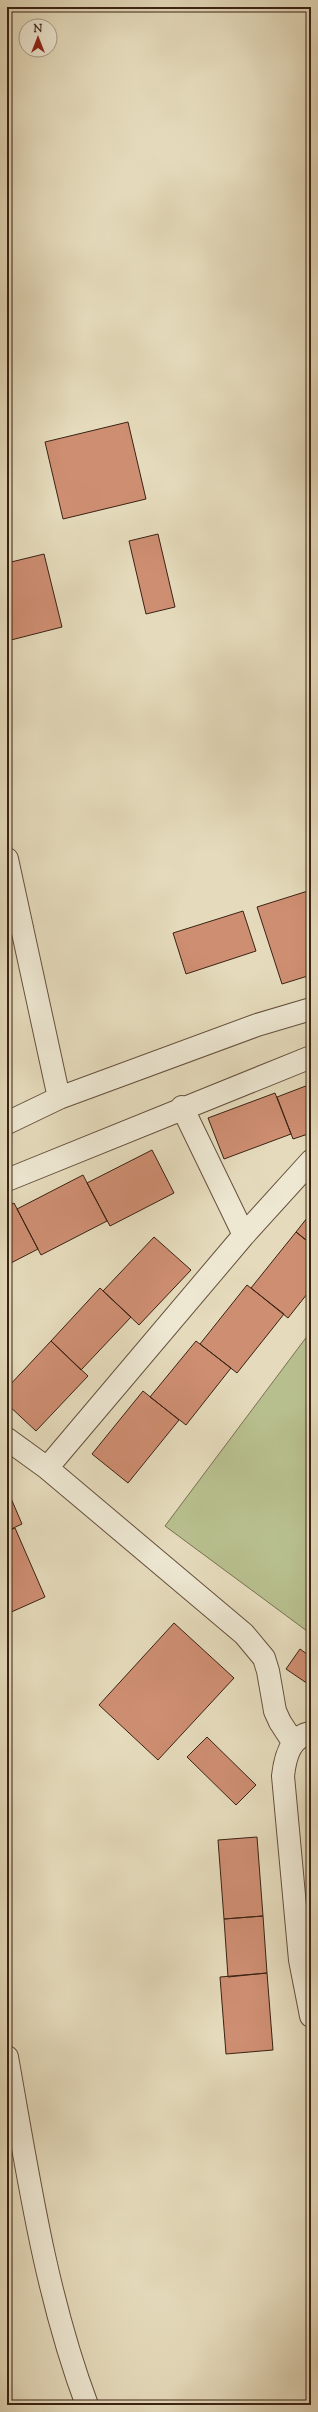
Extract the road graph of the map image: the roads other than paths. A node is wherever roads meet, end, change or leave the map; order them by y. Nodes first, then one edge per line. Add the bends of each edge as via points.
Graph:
1 (7, 859) edge
2 (311, 1009) edge
3 (311, 1057) edge
4 (59, 1098) junction
5 (182, 1107) junction
6 (7, 1123) edge
7 (311, 1161) edge
8 (7, 1180) edge
9 (244, 1235) junction
10 (7, 1440) edge
11 (47, 1468) junction
12 (302, 1737) edge
13 (311, 1901) edge
14 (296, 1917) junction
15 (311, 2016) edge
16 (7, 2058) edge
17 (87, 2405) edge

1 - 4 street
2 - 4 street via 257,1025
3 - 5 street
4 - 6 street
5 - 8 street
5 - 9 street
7 - 9 street
9 - 11 street
10 - 11 street
11 - 12 street via 244,1634 264,1658 275,1712 280,1722
12 - 14 street via 285,1758 283,1776
13 - 14 street
14 - 15 street via 304,1989
16 - 17 street via 40,2242 68,2356

